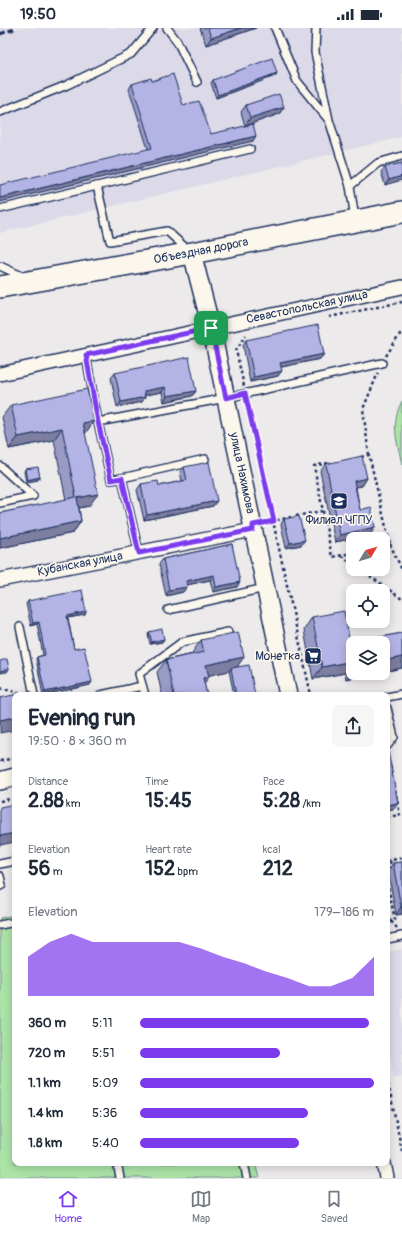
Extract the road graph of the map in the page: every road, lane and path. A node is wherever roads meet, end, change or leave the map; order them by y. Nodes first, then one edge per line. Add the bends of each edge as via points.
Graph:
1 (153, 28) edge
2 (167, 28) edge
3 (275, 28) edge
4 (316, 28) edge
5 (197, 82) dead end
6 (0, 112) edge
7 (329, 120) junction
8 (250, 149) dead end
9 (402, 156) edge
10 (97, 186) junction
11 (350, 186) junction
12 (0, 209) edge
13 (402, 212) edge
14 (356, 221) junction
15 (192, 253) junction
16 (0, 266) edge
17 (33, 281) junction
18 (0, 287) edge
19 (402, 287) edge
20 (402, 302) edge
21 (327, 318) dead end
22 (211, 328) junction
23 (402, 331) edge
24 (252, 334) dead end
25 (86, 355) junction
26 (382, 363) junction
27 (0, 374) edge
28 (245, 393) junction
29 (226, 398) junction
30 (98, 422) junction
31 (369, 455) junction
32 (356, 458) edge
33 (205, 459) dead end
34 (335, 462) edge
35 (0, 466) edge
36 (122, 478) junction
37 (0, 503) edge
38 (322, 511) junction
39 (274, 521) junction
40 (253, 528) junction
41 (387, 532) edge
42 (390, 544) edge
43 (139, 553) junction
44 (346, 555) edge
45 (341, 556) junction
46 (346, 559) edge
47 (402, 570) edge
48 (370, 576) edge
49 (0, 580) edge
50 (266, 588) junction
51 (402, 599) edge
52 (168, 610) dead end
53 (20, 627) dead end
54 (228, 632) dead end
55 (142, 686) junction
56 (0, 688) edge
57 (18, 692) edge
58 (31, 692) edge
59 (115, 692) edge
60 (144, 692) edge
61 (287, 692) edge
62 (309, 692) edge
63 (402, 694) edge
64 (390, 696) edge
65 (390, 720) edge
66 (390, 742) edge
67 (12, 759) edge
68 (0, 761) edge
69 (390, 762) edge
70 (12, 778) edge
71 (0, 781) edge
72 (12, 799) edge
73 (0, 801) edge
74 (390, 817) edge
75 (402, 858) edge
76 (391, 861) edge
77 (12, 862) edge
78 (0, 864) edge
79 (0, 876) edge
80 (0, 886) edge
81 (390, 896) edge
82 (391, 921) joint
83 (12, 923) edge
84 (0, 925) edge
85 (400, 932) edge
86 (390, 937) edge
87 (390, 1093) edge
88 (402, 1151) edge
89 (118, 1166) edge
90 (245, 1166) edge
91 (385, 1166) edge
92 (120, 1178) edge
93 (247, 1178) edge
94 (387, 1178) edge

1 - 6 lane via 131,54 67,86
2 - 5 lane
3 - 7 lane via 297,81
4 - 7 lane via 314,52
7 - 11 lane
8 - 10 lane
9 - 11 lane via 378,163
10 - 12 lane
10 - 15 lane via 110,241 167,231
11 - 14 lane
13 - 14 main road, Объездная дорога
14 - 15 main road, Объездная дорога
15 - 17 main road, Объездная дорога
15 - 22 street, улица Нахимова
16 - 17 lane
17 - 18 main road, Объездная дорога
19 - 22 street, Севастопольская улица
20 - 21 path
22 - 25 street, Севастопольская улица
22 - 29 street, улица Нахимова
23 - 26 path
24 - 28 path via 245,335 236,350
25 - 27 street, Севастопольская улица
25 - 30 lane
26 - 28 lane
26 - 31 path via 363,409
28 - 29 lane
28 - 39 path
29 - 30 lane
29 - 40 street, улица Нахимова
30 - 36 lane via 111,480
31 - 32 path
31 - 41 path
33 - 36 lane
34 - 38 path via 314,466
35 - 37 lane via 34,496
36 - 43 lane
38 - 39 path
38 - 45 path via 332,557
39 - 40 path
39 - 62 path
40 - 43 street, Кубанская улица
40 - 50 street, улица Нахимова
42 - 47 path
43 - 49 street, Кубанская улица
44 - 45 path
45 - 46 path
48 - 51 path
50 - 52 lane
50 - 61 street, улица Нахимова
53 - 58 lane
54 - 55 lane via 182,642 139,674
55 - 59 lane
55 - 60 lane
56 - 57 path
63 - 64 lane
65 - 66 lane via 394,737
67 - 68 path
69 - 74 path via 400,815
70 - 71 street
72 - 73 path
75 - 76 path
77 - 78 lane
79 - 80 lane
81 - 82 path via 395,920
82 - 85 path
83 - 84 lane
85 - 86 lane
87 - 88 path
89 - 92 lane
90 - 93 lane
91 - 94 street

